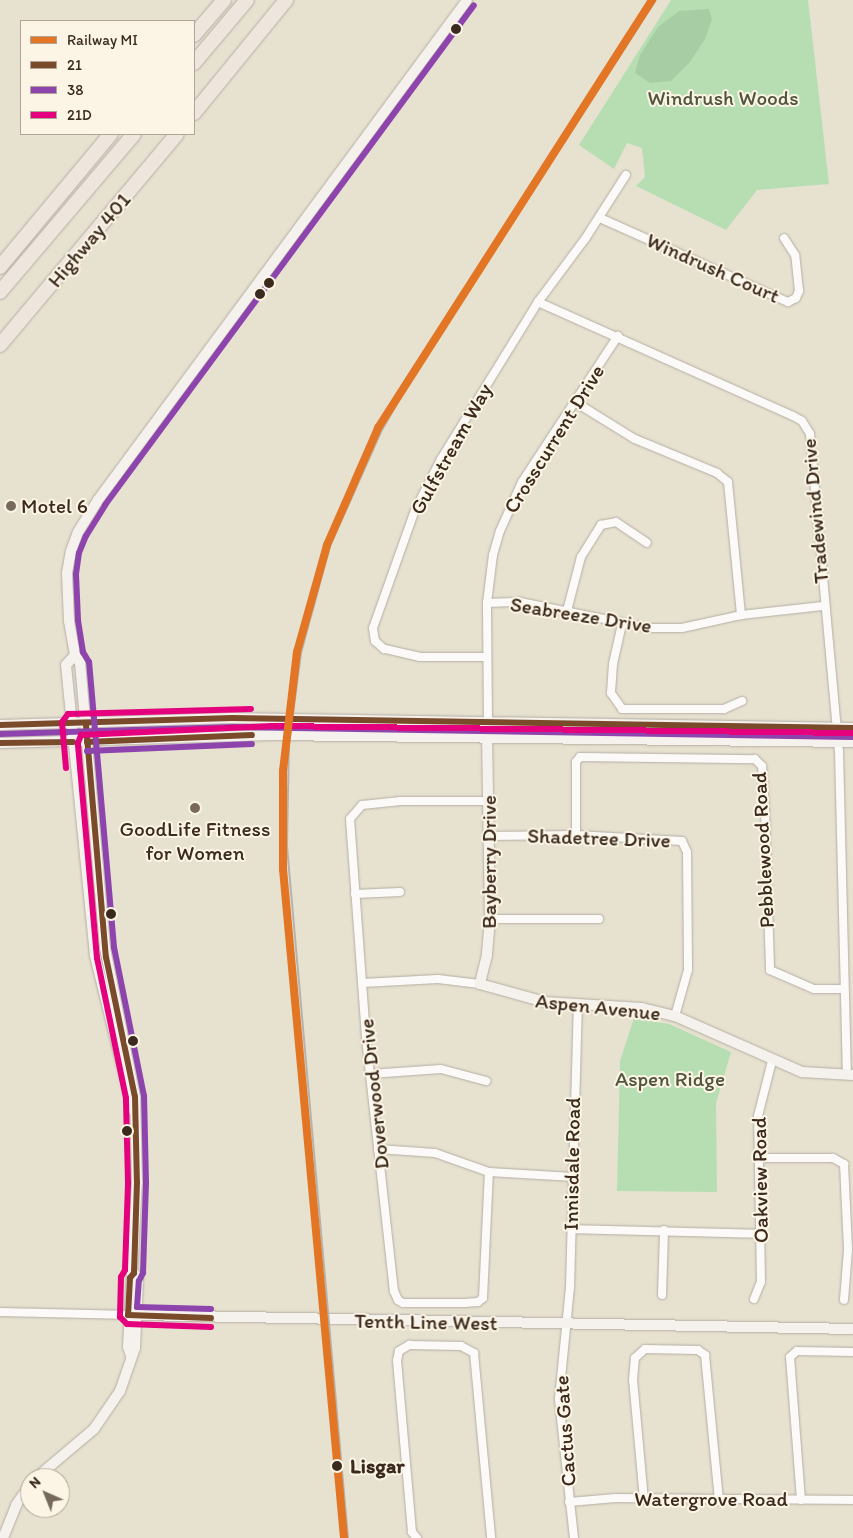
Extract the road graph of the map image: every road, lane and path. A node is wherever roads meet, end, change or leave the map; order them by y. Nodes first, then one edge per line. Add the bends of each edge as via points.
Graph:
1 (224, 0) edge
2 (247, 0) edge
3 (286, 0) edge
4 (467, 0) edge
5 (195, 35) edge
6 (195, 62) edge
7 (195, 112) edge
8 (110, 135) edge
9 (133, 135) edge
10 (176, 135) edge
11 (626, 175) dead end
12 (600, 218) junction
13 (784, 238) dead end
14 (0, 267) edge
15 (0, 292) edge
16 (538, 302) junction
17 (618, 336) junction
18 (0, 345) edge
19 (574, 402) junction
20 (647, 543) dead end
21 (488, 603) junction
22 (824, 606) junction
23 (567, 611) junction
24 (741, 615) junction
25 (622, 624) junction
26 (75, 655) junction
27 (487, 657) junction
28 (742, 702) dead end
29 (71, 722) junction
30 (85, 722) junction
31 (488, 723) junction
32 (0, 725) edge
33 (836, 728) junction
34 (853, 728) edge
35 (488, 739) junction
36 (73, 742) junction
37 (87, 742) junction
38 (838, 742) junction
39 (853, 742) edge
40 (0, 743) edge
41 (488, 801) junction
42 (576, 835) junction
43 (489, 836) junction
44 (400, 892) dead end
45 (355, 894) junction
46 (490, 919) junction
47 (600, 919) dead end
48 (363, 983) junction
49 (480, 984) junction
50 (844, 989) junction
51 (578, 1004) junction
52 (675, 1016) junction
53 (772, 1061) junction
54 (370, 1074) junction
55 (850, 1075) edge
56 (486, 1081) dead end
57 (134, 1111) junction
58 (378, 1149) junction
59 (758, 1158) junction
60 (489, 1172) junction
61 (573, 1177) junction
62 (571, 1230) junction
63 (664, 1230) junction
64 (762, 1234) junction
65 (662, 1296) dead end
66 (754, 1299) dead end
67 (844, 1300) dead end
68 (0, 1312) edge
69 (133, 1315) junction
70 (564, 1323) junction
71 (853, 1329) edge
72 (853, 1352) edge
73 (47, 1468) edge
74 (644, 1500) junction
75 (800, 1500) junction
76 (853, 1500) edge
77 (20, 1501) edge
78 (719, 1501) junction
79 (569, 1502) junction
80 (3, 1538) edge
81 (417, 1538) edge
82 (491, 1538) edge
83 (574, 1538) edge

1 - 5 highway
2 - 6 highway
3 - 7 highway
4 - 26 street via 140,442 78,532 67,573 69,621
8 - 14 highway
9 - 15 highway
10 - 18 highway, Highway 401
11 - 12 street, Gulfstream Way
12 - 13 street, Windrush Court via 788,302 796,298 799,291 794,255
12 - 16 street, Gulfstream Way
16 - 17 street, Tradewind Drive
16 - 27 street, Gulfstream Way via 457,431 423,493 394,561 373,628 375,642 384,649 420,657
17 - 19 street, Crosscurrent Drive
17 - 22 street, Tradewind Drive via 793,416 807,426
19 - 21 street, Crosscurrent Drive via 522,482 507,512 493,556
19 - 24 street via 635,439 718,473 728,482
20 - 23 street via 616,522 601,525 582,557
21 - 23 street, Seabreeze Drive via 520,602
21 - 27 street, Crosscurrent Drive
22 - 24 street, Seabreeze Drive
22 - 33 street, Tradewind Drive
23 - 25 street, Seabreeze Drive
24 - 25 street, Seabreeze Drive via 682,628
25 - 28 street via 613,664 611,693 622,709 724,710
26 - 29 street via 66,665
26 - 30 street via 80,663
27 - 31 street, Crosscurrent Drive
29 - 30 street
29 - 32 street
29 - 36 street
30 - 31 street via 232,718
30 - 37 street
31 - 33 street
31 - 35 street, Bayberry Drive
33 - 34 street
33 - 38 street, Tradewind Drive
35 - 37 street via 272,735
35 - 38 street
35 - 41 street, Bayberry Drive
36 - 37 street
36 - 40 street
36 - 57 street via 97,971
37 - 57 street via 105,948 135,1097
38 - 39 street
38 - 50 street, Tradewind Drive
41 - 43 street, Bayberry Drive
41 - 45 street, Doverwood Drive via 401,801 362,805 350,819
42 - 43 street, Shadetree Drive
42 - 50 street, Pebblewood Road via 576,762 580,756 755,759 762,766 766,809 770,970 808,988
42 - 52 street, Shadetree Drive via 677,839 686,847 688,970
43 - 46 street, Bayberry Drive
44 - 45 street
45 - 48 street, Doverwood Drive
46 - 47 street
46 - 49 street, Bayberry Drive via 487,955
48 - 49 street, Aspen Avenue via 438,979
48 - 54 street, Doverwood Drive
49 - 51 street, Aspen Avenue via 522,998
50 - 55 street, Tradewind Drive
51 - 52 street, Aspen Avenue via 642,1008
51 - 61 street, Innisdale Road
52 - 53 street, Aspen Avenue
53 - 55 street, Aspen Avenue via 815,1075
53 - 59 street, Oakview Road via 758,1116
54 - 56 street via 442,1069
54 - 58 street, Doverwood Drive
57 - 69 street via 137,1156 134,1273 130,1278
58 - 60 street via 435,1153
58 - 60 street, Doverwood Drive via 394,1295 403,1303 465,1303 478,1302 483,1298
59 - 64 street, Oakview Road
59 - 67 street via 833,1158 844,1164 848,1250
60 - 61 street
61 - 62 street, Innisdale Road
62 - 63 street
62 - 70 street, Innisdale Road
63 - 64 street
63 - 65 street
64 - 66 street, Oakview Road via 761,1282
68 - 69 street, Tenth Line West
69 - 70 street, Tenth Line West
69 - 73 street via 128,1348 131,1356 120,1391 102,1420
70 - 71 street, Tenth Line West
70 - 79 street, Cactus Gate via 559,1398
72 - 75 street via 797,1351 790,1357
74 - 78 street, Watergrove Road
74 - 78 street via 633,1380 635,1358 645,1349 698,1350 705,1356
74 - 79 street, Watergrove Road
75 - 76 street, Watergrove Road
75 - 78 street, Watergrove Road
77 - 80 street
79 - 83 street, Cactus Gate
81 - 82 street via 412,1532 397,1361 399,1351 409,1346 461,1346 474,1354

